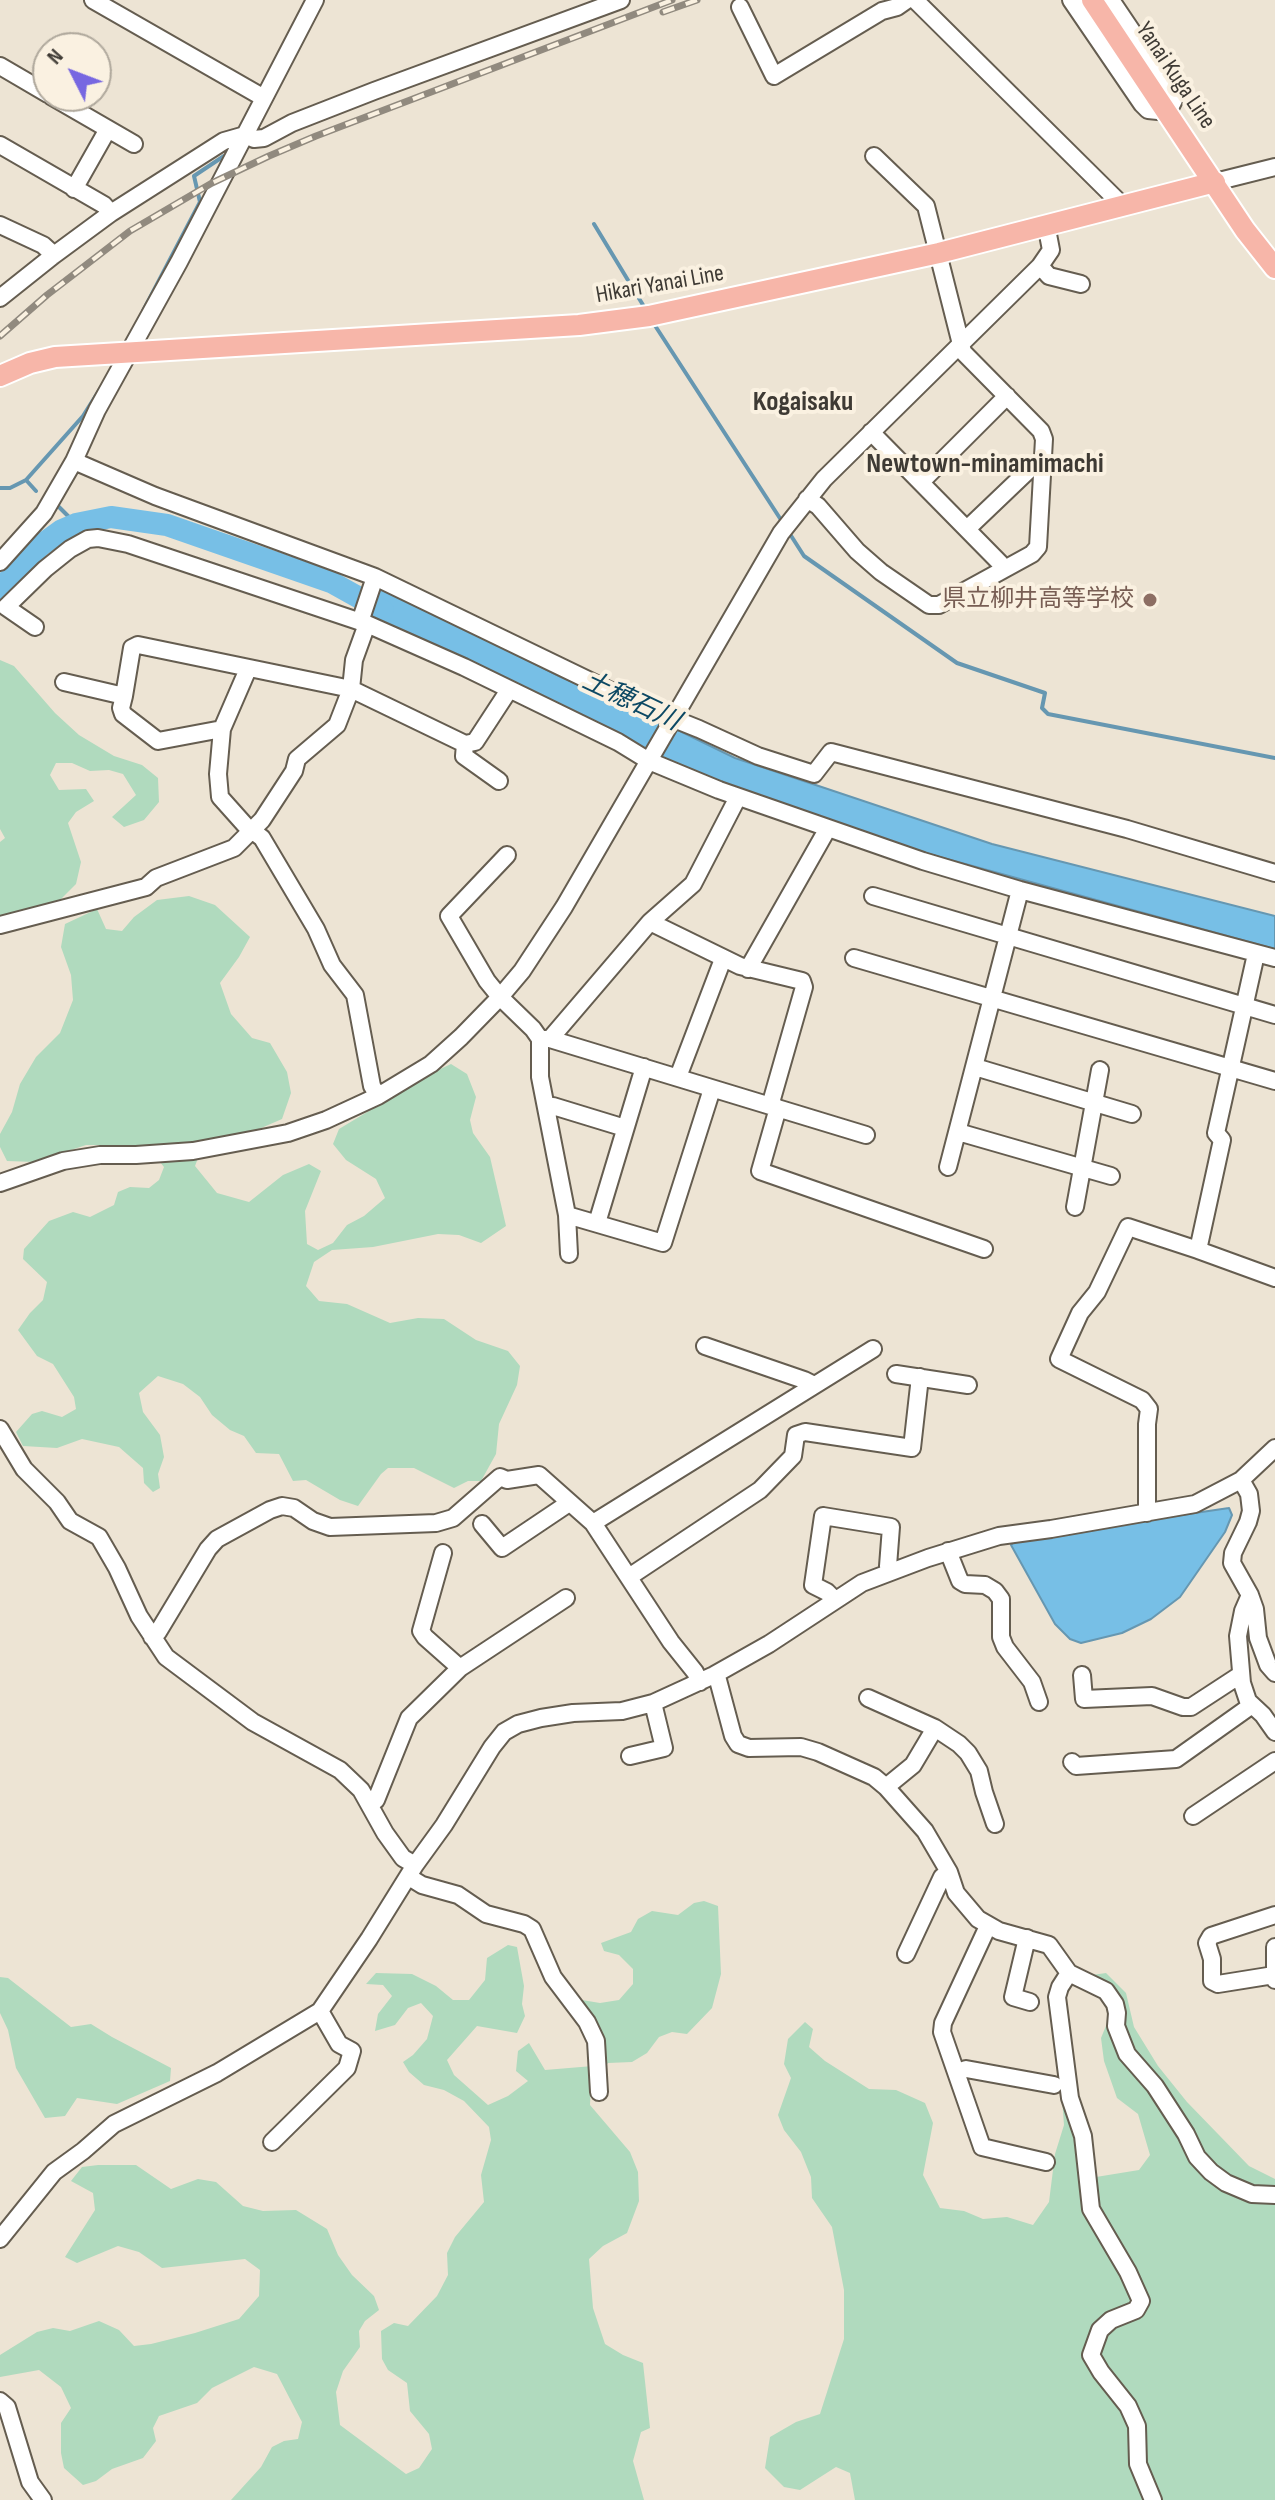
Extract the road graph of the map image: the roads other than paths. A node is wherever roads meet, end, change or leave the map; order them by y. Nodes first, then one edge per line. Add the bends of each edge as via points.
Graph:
1 (93, 0) edge
2 (315, 0) edge
3 (621, 0) edge
4 (907, 0) edge
5 (915, 0) edge
6 (1071, 0) edge
7 (1092, 0) edge
8 (1111, 0) edge
9 (602, 3) edge
10 (740, 7) dead end
11 (0, 66) edge
12 (32, 85) edge
13 (264, 98) junction
14 (79, 112) edge
15 (1168, 112) junction
16 (108, 129) junction
17 (245, 135) junction
18 (134, 144) dead end
19 (0, 145) edge
20 (874, 156) dead end
21 (1275, 167) edge
22 (1215, 182) junction
23 (74, 189) junction
24 (1123, 206) junction
25 (111, 213) junction
26 (1046, 224) junction
27 (0, 225) edge
28 (939, 253) junction
29 (54, 255) junction
30 (1040, 266) junction
31 (1275, 268) edge
32 (1081, 284) dead end
33 (0, 298) edge
34 (961, 342) junction
35 (121, 354) junction
36 (0, 376) edge
37 (1007, 396) junction
38 (871, 432) junction
39 (74, 461) junction
40 (1042, 466) junction
41 (921, 482) junction
42 (807, 499) junction
43 (967, 529) junction
44 (0, 562) edge
45 (1003, 570) junction
46 (374, 579) junction
47 (363, 621) junction
48 (35, 627) dead end
49 (248, 669) junction
50 (64, 682) dead end
51 (351, 689) junction
52 (509, 690) junction
53 (124, 696) junction
54 (672, 721) junction
55 (222, 729) junction
56 (465, 744) junction
57 (650, 760) junction
58 (499, 781) dead end
59 (738, 797) junction
60 (828, 828) junction
61 (254, 830) junction
62 (507, 855) dead end
63 (1275, 873) edge
64 (1020, 890) junction
65 (873, 896) dead end
66 (650, 922) junction
67 (0, 925) edge
68 (1009, 935) junction
69 (1256, 954) junction
70 (854, 958) dead end
71 (1275, 958) edge
72 (723, 959) junction
73 (748, 969) junction
74 (500, 997) junction
75 (994, 998) junction
76 (1244, 1006) junction
77 (1275, 1015) edge
78 (545, 1039) junction
79 (644, 1067) junction
80 (975, 1067) junction
81 (1229, 1069) junction
82 (1100, 1070) dead end
83 (678, 1077) junction
84 (1275, 1081) edge
85 (712, 1089) junction
86 (378, 1096) junction
87 (1094, 1102) junction
88 (546, 1106) junction
89 (774, 1107) junction
90 (1132, 1114) dead end
91 (625, 1128) junction
92 (958, 1132) junction
93 (866, 1135) dead end
94 (948, 1167) dead end
95 (1082, 1169) junction
96 (1111, 1176) dead end
97 (0, 1183) edge
98 (1075, 1207) dead end
99 (567, 1215) junction
100 (597, 1223) junction
101 (984, 1249) dead end
102 (1198, 1250) junction
103 (569, 1254) dead end
104 (1275, 1278) edge
105 (705, 1346) dead end
106 (873, 1349) dead end
107 (896, 1374) dead end
108 (920, 1377) junction
109 (814, 1385) junction
110 (968, 1385) dead end
111 (0, 1429) edge
112 (1275, 1448) edge
113 (1241, 1480) junction
114 (569, 1503) junction
115 (1147, 1513) junction
116 (593, 1523) junction
117 (482, 1524) dead end
118 (948, 1551) junction
119 (443, 1553) dead end
120 (890, 1572) junction
121 (629, 1577) junction
122 (1250, 1595) junction
123 (566, 1598) dead end
124 (835, 1600) junction
125 (152, 1637) junction
126 (460, 1668) junction
127 (1275, 1673) edge
128 (1082, 1675) dead end
129 (1240, 1675) junction
130 (707, 1678) junction
131 (868, 1698) dead end
132 (1039, 1702) dead end
133 (653, 1703) junction
134 (1252, 1705) junction
135 (935, 1728) junction
136 (1275, 1732) edge
137 (630, 1756) dead end
138 (1275, 1761) edge
139 (1072, 1762) dead end
140 (886, 1787) junction
141 (369, 1804) junction
142 (1193, 1816) dead end
143 (995, 1824) dead end
144 (412, 1871) junction
145 (949, 1872) junction
146 (1275, 1915) edge
147 (988, 1926) junction
148 (1027, 1938) junction
149 (1275, 1947) edge
150 (906, 1954) dead end
151 (1069, 1973) junction
152 (1274, 1977) edge
153 (1030, 2002) dead end
154 (320, 2011) junction
155 (957, 2072) junction
156 (1054, 2085) dead end
157 (599, 2092) dead end
158 (272, 2142) dead end
159 (1046, 2162) dead end
160 (1275, 2195) edge
161 (0, 2239) edge
162 (0, 2401) edge
163 (43, 2500) edge
164 (1153, 2500) edge

1 - 13 street
2 - 13 street
3 - 9 street
4 - 10 street via 774,76
5 - 24 street
6 - 15 street via 1142,104
7 - 15 main road, Yanai Kuga Line
8 - 15 street via 1173,92
9 - 17 street via 264,138
11 - 12 street
13 - 17 street
14 - 16 street
15 - 22 main road, Yanai Kuga Line
16 - 18 street
16 - 23 street
17 - 25 street via 224,141
17 - 35 street
19 - 23 street
20 - 28 street via 926,206
21 - 22 street
22 - 24 main road, Hikari Yanai Line
22 - 31 main road
23 - 25 street
24 - 26 main road, Hikari Yanai Line
25 - 29 street
26 - 28 main road, Hikari Yanai Line
26 - 30 street via 1051,250
27 - 29 street
28 - 34 street
28 - 35 main road, Hikari Yanai Line via 637,318
29 - 33 street
30 - 32 street via 1049,276
30 - 34 street
34 - 37 street via 963,352
34 - 38 street
35 - 36 main road, Hikari Yanai Line via 55,357
35 - 39 street
37 - 40 street via 1041,431
37 - 41 street
38 - 41 street
38 - 42 street
39 - 44 street via 44,513
39 - 46 street
40 - 43 street via 1033,466
40 - 45 street via 1038,547
41 - 43 street
42 - 45 street via 857,551 929,605 939,605
42 - 54 street via 784,529
43 - 45 street
46 - 47 street
46 - 54 street
47 - 48 street via 98,538 70,549 6,607
47 - 51 street
47 - 52 street
49 - 51 street
49 - 53 street via 138,645 132,648
49 - 55 street
50 - 53 street
51 - 56 street
51 - 61 street via 337,725 297,759
52 - 56 street via 475,742
52 - 57 street
53 - 55 street via 123,714 158,741
54 - 57 street
54 - 63 street via 814,774 831,752
55 - 61 street via 220,797
56 - 58 street via 464,756
57 - 59 street
57 - 74 street via 564,907
59 - 60 street
59 - 66 street via 693,884
60 - 64 street
60 - 73 street
61 - 67 street via 234,848 156,878 146,887
61 - 86 street via 355,995
62 - 74 street via 449,916
64 - 68 street
64 - 69 street
65 - 68 street
66 - 72 street
66 - 78 street
68 - 75 street
68 - 76 street
69 - 71 street
69 - 76 street
70 - 75 street
72 - 73 street
72 - 83 street
73 - 89 street via 802,981 804,987
74 - 78 street
74 - 86 street via 431,1064
75 - 80 street
75 - 81 street
76 - 77 street
76 - 81 street
78 - 79 street
78 - 88 street via 540,1077
79 - 83 street
79 - 91 street
80 - 87 street
80 - 92 street
81 - 84 street
81 - 102 street via 1216,1133 1222,1140
82 - 87 street
83 - 85 street
85 - 89 street
85 - 100 street via 663,1243
86 - 97 street via 288,1133 193,1151 63,1161
87 - 90 street
87 - 95 street
88 - 91 street
88 - 99 street
89 - 93 street
89 - 101 street via 760,1171
91 - 100 street
92 - 94 street
92 - 95 street
95 - 96 street
95 - 98 street
99 - 100 street
99 - 103 street
102 - 104 street
102 - 115 street via 1128,1227 1059,1359 1142,1400 1149,1409
105 - 109 street
106 - 109 street
107 - 108 street
108 - 110 street
108 - 121 street via 912,1448 796,1435 793,1456 760,1490
109 - 116 street
111 - 125 street via 24,1469 70,1521 99,1537
112 - 113 street
113 - 115 street via 1195,1504
113 - 122 street via 1251,1511 1232,1563
114 - 116 street
114 - 117 street via 502,1548
114 - 125 street via 539,1475 500,1477 453,1518 436,1523 330,1527 282,1506 217,1539
115 - 118 street via 999,1536
116 - 121 street
118 - 120 street
118 - 132 street via 960,1581 985,1585 1001,1599 1001,1637 1032,1682
119 - 126 street via 421,1631
120 - 124 street
120 - 124 street via 891,1527 823,1516 813,1585
121 - 130 street via 671,1642 695,1672
122 - 127 street via 1258,1638
122 - 129 street via 1238,1636
123 - 126 street
124 - 130 street
125 - 141 street via 176,1666 253,1722 340,1770
126 - 141 street via 409,1718 376,1800
128 - 129 street via 1084,1699 1152,1696 1191,1707
129 - 134 street
130 - 133 street
130 - 140 street via 718,1680 738,1744 801,1747
131 - 135 street
133 - 137 street via 664,1748
133 - 144 street via 541,1718 504,1732
134 - 136 street
134 - 139 street via 1176,1759 1076,1766
135 - 140 street via 913,1765
135 - 143 street via 959,1744 979,1771
138 - 142 street
140 - 145 street via 925,1831
141 - 144 street
144 - 154 street
144 - 157 street via 422,1885 458,1895 486,1914 532,1929 553,1977 596,2041
145 - 147 street via 956,1893
145 - 150 street
146 - 152 street via 1211,1936 1207,1943 1212,1981
147 - 148 street
147 - 155 street via 943,2023
148 - 151 street via 1049,1945
148 - 153 street via 1013,1997
149 - 152 street
151 - 160 street via 1106,1991 1115,2004 1116,2026 1127,2054 1167,2103 1197,2157 1226,2183 1252,2194
151 - 164 street via 1057,1997 1091,2209 1141,2301 1136,2310 1100,2330 1091,2355 1137,2426 1138,2464
154 - 158 street via 339,2044 352,2051 347,2068
154 - 161 street via 217,2073 114,2124 54,2172
155 - 156 street via 966,2069
155 - 159 street via 982,2147
162 - 163 street via 7,2407 30,2482

